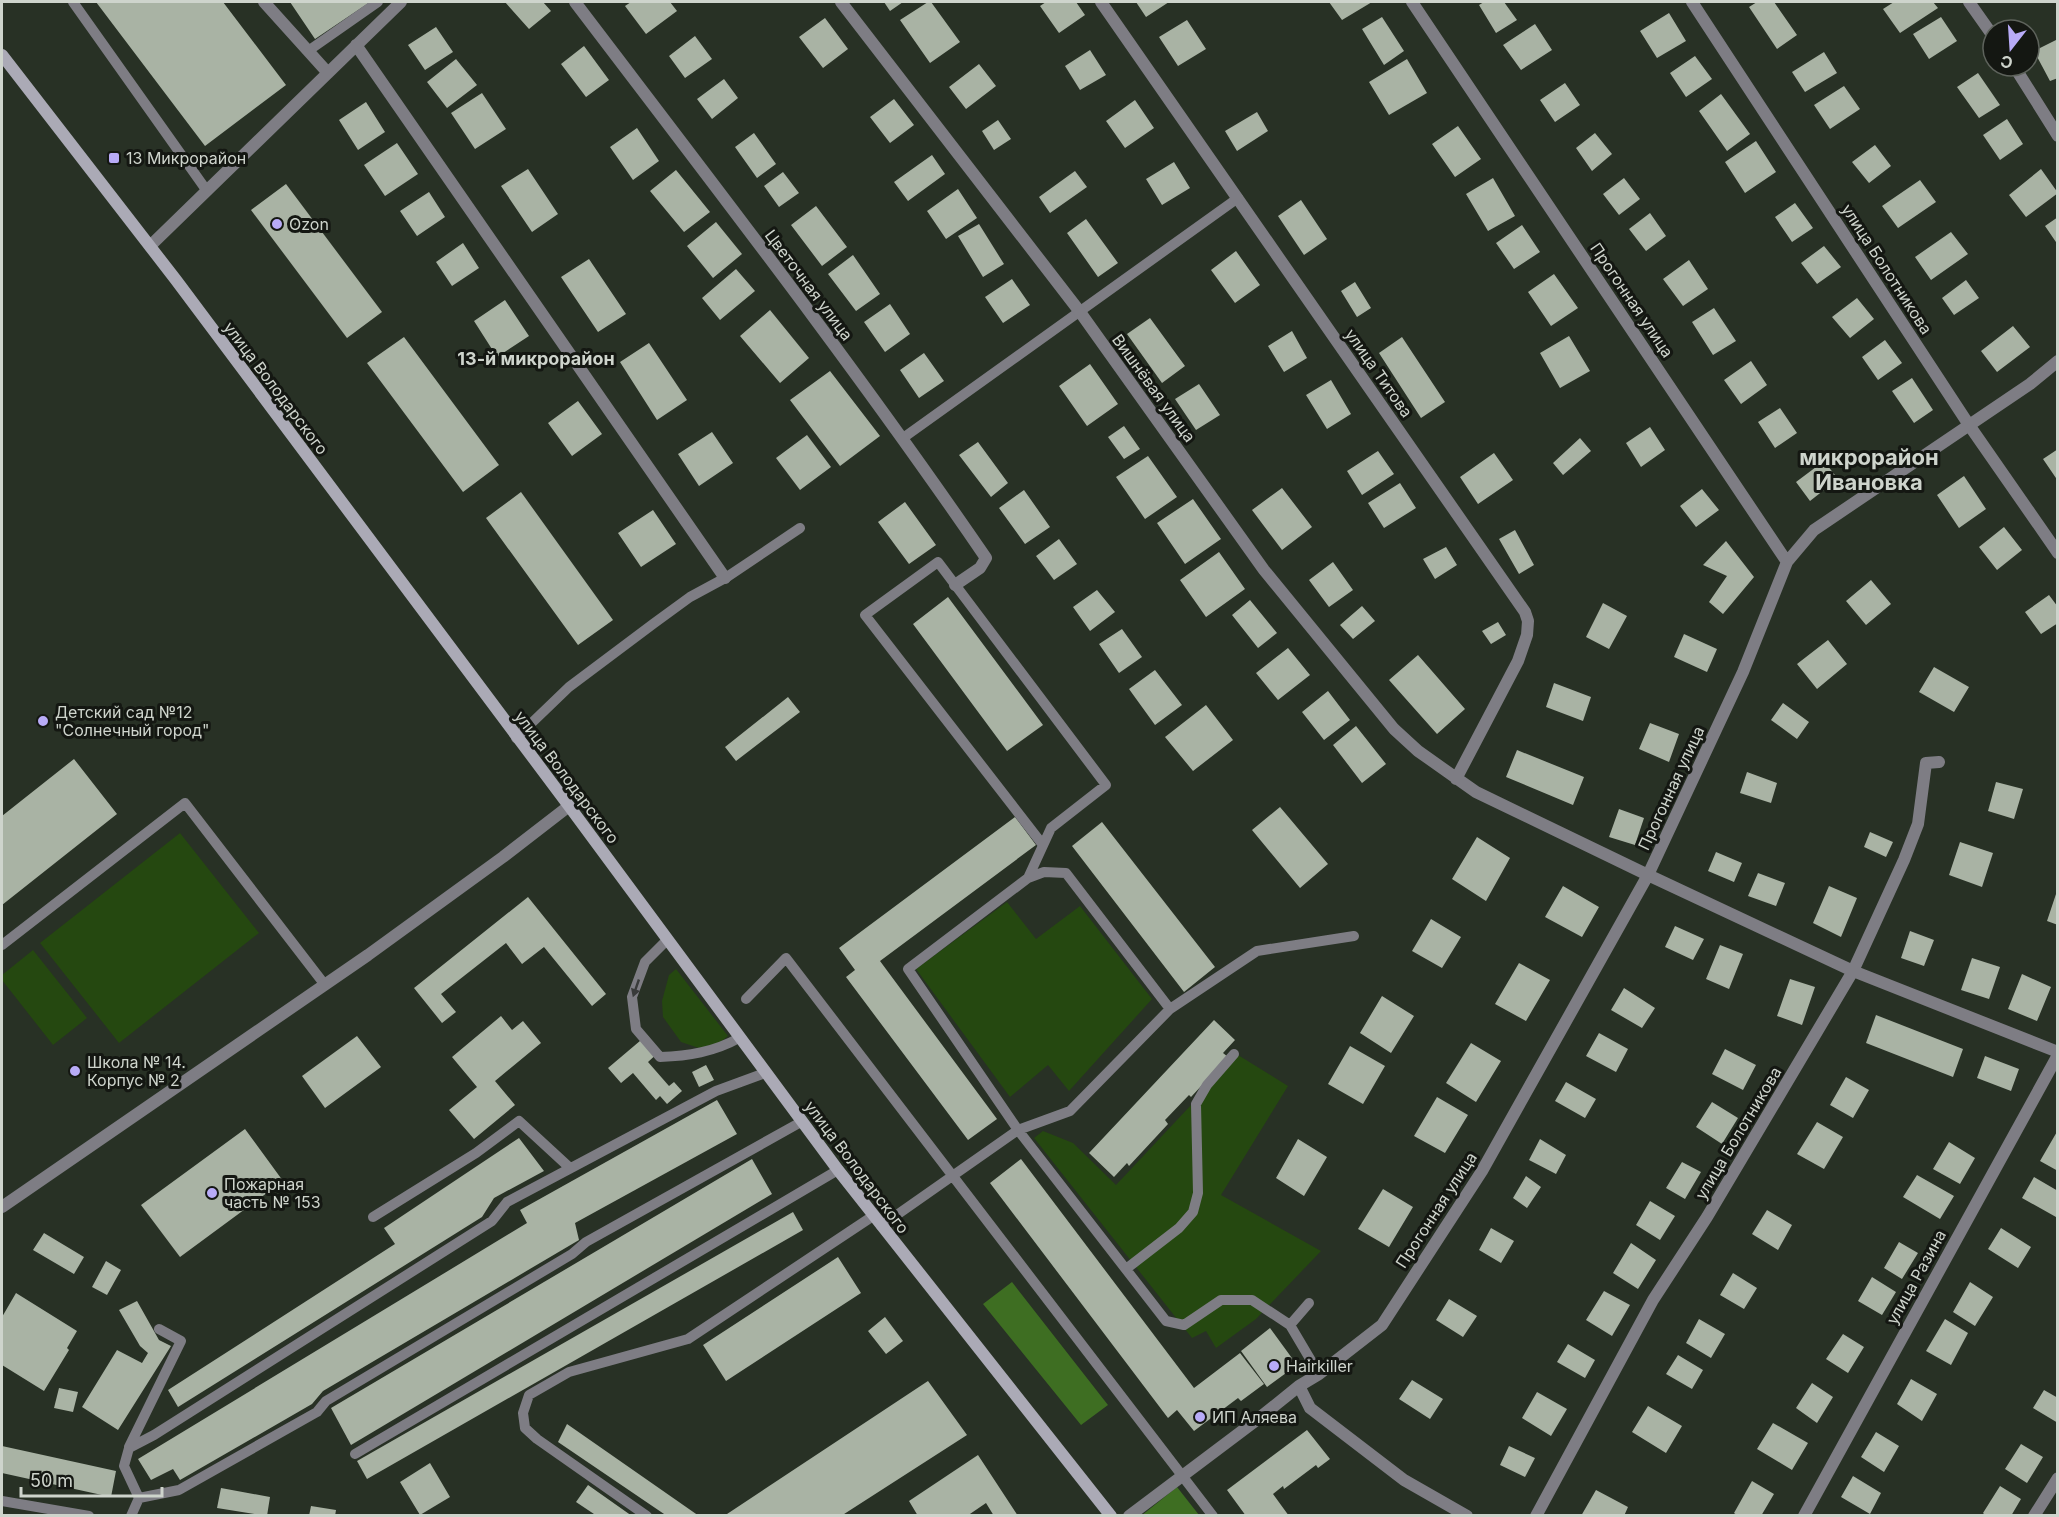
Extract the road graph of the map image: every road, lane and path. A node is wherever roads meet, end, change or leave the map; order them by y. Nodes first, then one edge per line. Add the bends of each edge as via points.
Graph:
1 (73, 2) edge
2 (264, 2) edge
3 (378, 2) edge
4 (401, 2) edge
5 (575, 2) edge
6 (841, 2) edge
7 (1101, 2) edge
8 (1412, 2) edge
9 (1692, 2) edge
10 (1969, 2) edge
11 (1981, 19) edge
12 (356, 45) junction
13 (308, 51) junction
14 (2, 54) edge
15 (328, 73) junction
16 (2022, 78) edge
17 (2058, 136) edge
18 (207, 191) junction
19 (1238, 198) junction
20 (150, 246) junction
21 (1080, 312) junction
22 (2058, 362) edge
23 (1970, 425) junction
24 (903, 438) junction
25 (800, 528) dead end
26 (2058, 553) edge
27 (1787, 562) junction
28 (725, 578) junction
29 (955, 585) junction
30 (516, 738) junction
31 (1939, 762) dead end
32 (1456, 779) junction
33 (568, 806) junction
34 (1043, 845) junction
35 (1648, 875) junction
36 (1028, 878) junction
37 (1354, 936) dead end
38 (667, 940) junction
39 (2, 945) edge
40 (1853, 971) junction
41 (325, 985) junction
42 (746, 999) dead end
43 (1170, 1009) junction
44 (739, 1038) junction
45 (2058, 1053) edge
46 (1234, 1054) dead end
47 (765, 1073) junction
48 (801, 1122) junction
49 (1018, 1130) junction
50 (570, 1168) junction
51 (838, 1170) junction
52 (952, 1176) junction
53 (2, 1207) edge
54 (873, 1216) junction
55 (373, 1217) dead end
56 (881, 1226) junction
57 (1126, 1269) junction
58 (1309, 1303) dead end
59 (1290, 1325) junction
60 (159, 1329) dead end
61 (1319, 1374) junction
62 (1299, 1386) junction
63 (129, 1448) junction
64 (355, 1454) dead end
65 (1181, 1475) junction
66 (2058, 1478) edge
67 (139, 1498) junction
68 (2, 1500) edge
69 (89, 1515) edge
70 (131, 1515) edge
71 (647, 1515) edge
72 (1111, 1515) edge
73 (1129, 1515) edge
74 (1213, 1515) edge
75 (1467, 1515) edge
76 (1536, 1515) edge
77 (1804, 1515) edge
78 (2034, 1515) edge

1 - 18 lane
2 - 13 street
3 - 13 lane
4 - 12 street
5 - 24 street, Цветочная улица
6 - 21 street, Вишнёвая улица
7 - 19 street, улица Титова
8 - 27 street, Прогонная улица
9 - 23 street, улица Болотникова
10 - 11 street
12 - 15 street
12 - 28 street
13 - 15 street
14 - 20 main road, улица Володарского
15 - 18 street
16 - 17 street
18 - 20 street
19 - 21 lane
19 - 32 street, улица Титова via 1525,612 1527,635 1518,661
20 - 30 main road, улица Володарского
21 - 24 lane
21 - 32 street, Вишнёвая улица via 1264,570 1394,729
22 - 23 street
23 - 26 street, улица Болотникова
23 - 27 street via 1814,530
24 - 29 street, Цветочная улица via 986,558 980,568
25 - 28 lane
27 - 35 street, Прогонная улица via 1743,672
28 - 30 lane via 690,597 569,687
29 - 34 lane via 1106,785 1051,828
29 - 34 lane via 938,562 866,615
30 - 33 main road, улица Володарского
31 - 40 street, улица Болотникова via 1926,763 1918,824
32 - 35 street, Вишнёвая улица
33 - 38 main road, улица Володарского
33 - 41 street
34 - 36 lane
35 - 40 street, Вишнёвая улица
35 - 61 street, Прогонная улица via 1482,1172 1382,1325
36 - 43 lane via 1044,872 1066,873
36 - 49 lane via 908,969
37 - 43 lane via 1257,951
38 - 44 main road, улица Володарского
38 -> 44 lane via 645,962 632,997 636,1029 660,1057 690,1056 726,1046
39 - 41 lane via 185,803
40 - 45 street, Вишнёвая улица
40 - 76 street, улица Болотникова via 1707,1217 1653,1300
41 - 53 street
42 - 52 lane via 786,958
43 - 49 lane via 1070,1111
44 - 47 main road, улица Володарского
45 - 77 street, улица Разина
46 - 57 lane via 1196,1104 1198,1194 1193,1212 1179,1228
47 - 48 main road, улица Володарского
47 - 50 lane via 716,1091
48 - 51 main road, улица Володарского
48 - 67 lane via 586,1242 326,1401 317,1412 179,1490
49 - 52 lane
49 - 57 lane
50 - 55 lane via 519,1121 476,1153
50 - 63 lane via 507,1202 492,1221
51 - 54 main road, улица Володарского
51 - 64 lane
52 - 56 lane
52 - 65 lane
54 - 56 main road, улица Володарского
54 - 71 lane via 688,1339 569,1372 529,1395 523,1413 525,1428
56 - 72 main road, улица Володарского
57 - 59 lane via 1166,1321 1184,1324 1221,1300 1252,1300
58 - 59 lane
59 - 61 lane
60 - 63 lane via 181,1341
61 - 62 street, Прогонная улица
62 - 65 street, Прогонная улица
62 - 75 street via 1310,1408 1404,1480
63 - 67 lane via 124,1467
65 - 73 street, Прогонная улица
65 - 74 lane
66 - 78 street
67 - 70 lane
68 - 69 lane

